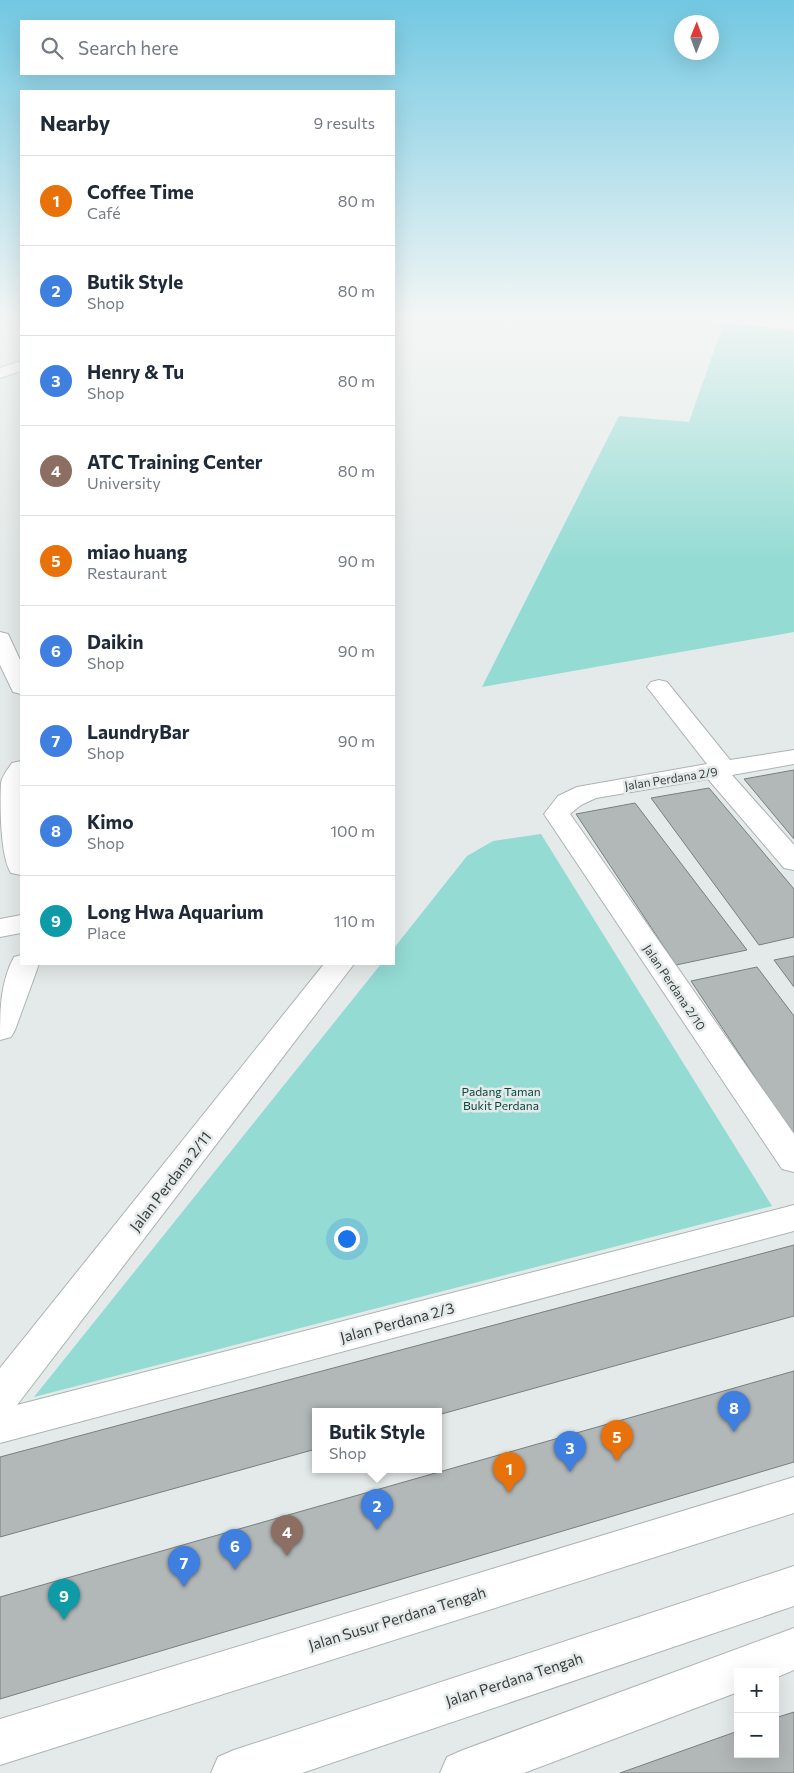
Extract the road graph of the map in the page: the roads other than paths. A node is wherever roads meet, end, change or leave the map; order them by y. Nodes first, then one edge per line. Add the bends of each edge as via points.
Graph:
1 (0, 640) edge
2 (20, 685) edge
3 (659, 687) dead end
4 (794, 756) edge
5 (719, 770) junction
6 (18, 772) edge
7 (557, 814) joint
8 (18, 827) edge
9 (20, 854) edge
10 (794, 862) edge
11 (20, 924) edge
12 (0, 928) edge
13 (24, 965) edge
14 (338, 965) edge
15 (0, 1030) edge
16 (794, 1160) edge
17 (794, 1218) edge
18 (0, 1398) edge
19 (0, 1426) edge
20 (794, 1495) edge
21 (794, 1586) edge
22 (794, 1649) edge
23 (0, 1742) edge
24 (301, 1762) edge
25 (234, 1773) edge
26 (463, 1773) edge

1 - 2 street
3 - 5 street
4 - 5 street, Jalan Perdana 2/9
5 - 7 street, Jalan Perdana 2/9 via 592,791 570,799
5 - 10 street
6 - 8 street via 9,794
7 - 16 street, Jalan Perdana 2/10
8 - 9 street
11 - 12 street
13 - 15 street
14 - 18 street, Jalan Perdana 2/11
17 - 19 street, Jalan Perdana 2/3
20 - 23 street, Jalan Susur Perdana Tengah
21 - 24 street, Jalan Perdana Tengah
22 - 26 street
24 - 25 street, Jalan Perdana Tengah

